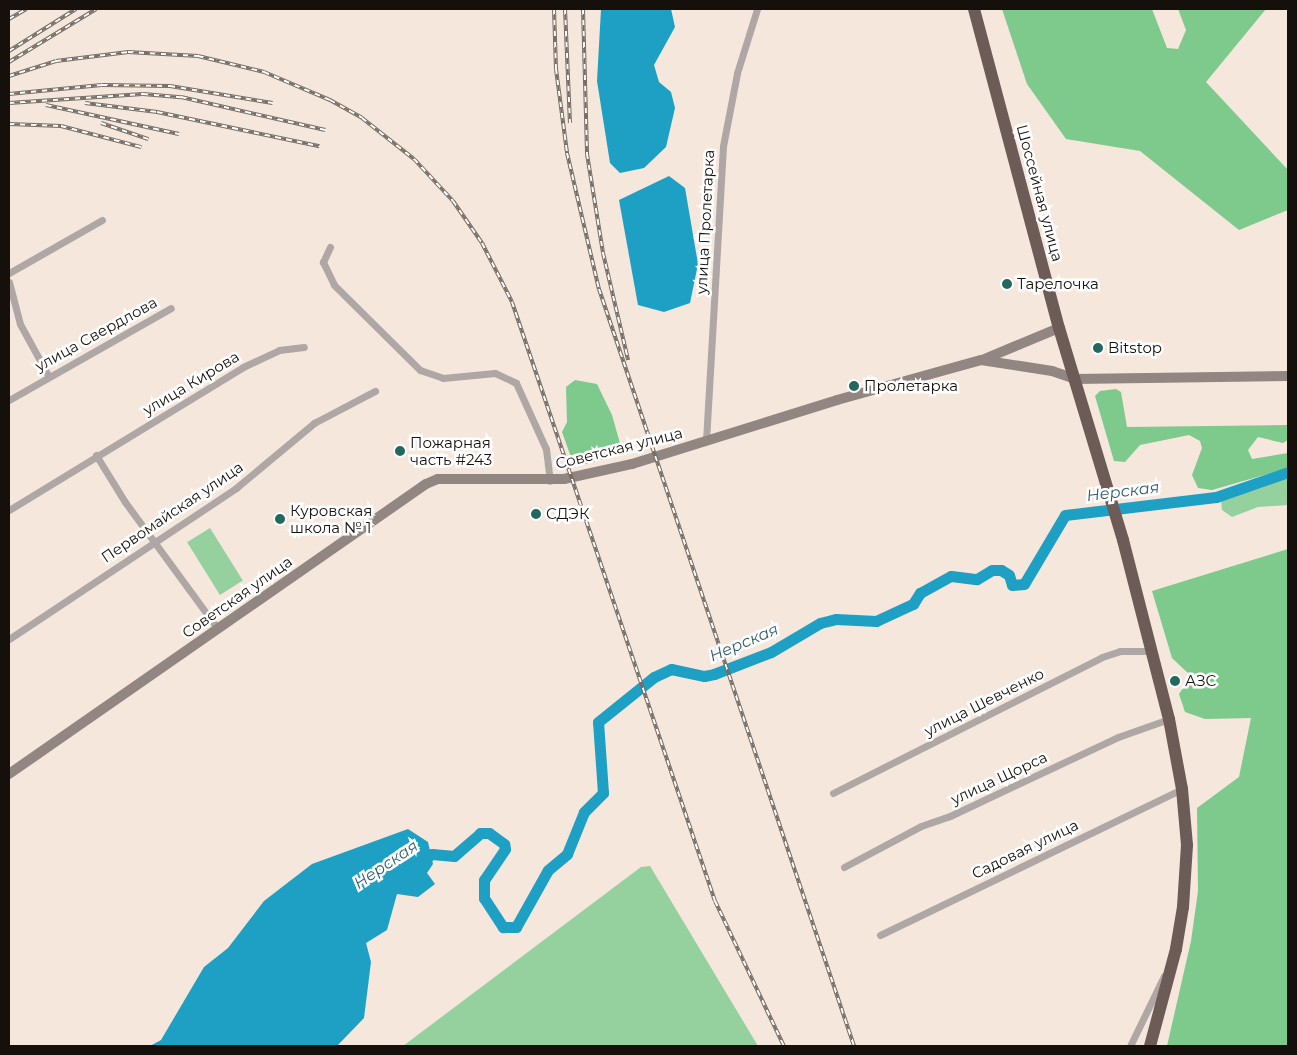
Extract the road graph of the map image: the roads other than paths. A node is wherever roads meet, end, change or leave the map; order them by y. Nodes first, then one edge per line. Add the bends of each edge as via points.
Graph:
1 (757, 9) edge
2 (974, 9) edge
3 (102, 220) dead end
4 (330, 247) dead end
5 (9, 273) edge
6 (9, 282) edge
7 (171, 308) dead end
8 (1059, 328) junction
9 (304, 347) dead end
10 (981, 360) junction
11 (1288, 376) edge
12 (49, 377) junction
13 (1075, 379) junction
14 (375, 391) dead end
15 (9, 400) edge
16 (706, 441) junction
17 (96, 455) junction
18 (550, 481) junction
19 (9, 510) edge
20 (155, 541) junction
21 (218, 629) junction
22 (9, 639) edge
23 (1152, 651) junction
24 (1169, 719) junction
25 (9, 774) edge
26 (1182, 789) junction
27 (833, 793) dead end
28 (844, 867) dead end
29 (880, 935) dead end
30 (1176, 948) junction
31 (1130, 1046) edge
32 (1150, 1046) edge

1 - 16 street, улица Пролетарка via 737,73 723,146
2 - 8 highway, Шоссейная улица
3 - 5 street
4 - 18 street via 323,262 334,285 420,370 443,378 495,373 516,383 546,449
6 - 12 street via 20,324
7 - 12 street, улица Свердлова
8 - 10 street
8 - 13 highway, Шоссейная улица
9 - 17 street, улица Кирова via 279,350 243,366
10 - 13 street, Советская улица via 1052,371
10 - 16 street, Советская улица
11 - 13 street, Советская улица
12 - 15 street, улица Свердлова
13 - 23 highway, Шоссейная улица
14 - 20 street, Первомайская улица via 314,423 236,488
16 - 18 street, Советская улица via 632,464
17 - 19 street, улица Кирова
17 - 20 street
18 - 21 street, Советская улица via 459,478 426,484
20 - 21 street
20 - 22 street, Первомайская улица
21 - 25 street, Советская улица
23 - 24 highway, Шоссейная улица
23 - 27 street, улица Шевченко via 1106,655
24 - 26 highway, Шоссейная улица
24 - 28 street, улица Щорса via 1118,737 950,816 921,826
26 - 29 street, Садовая улица
26 - 30 highway, Шоссейная улица via 1187,845
30 - 31 street
30 - 32 highway, Шоссейная улица

